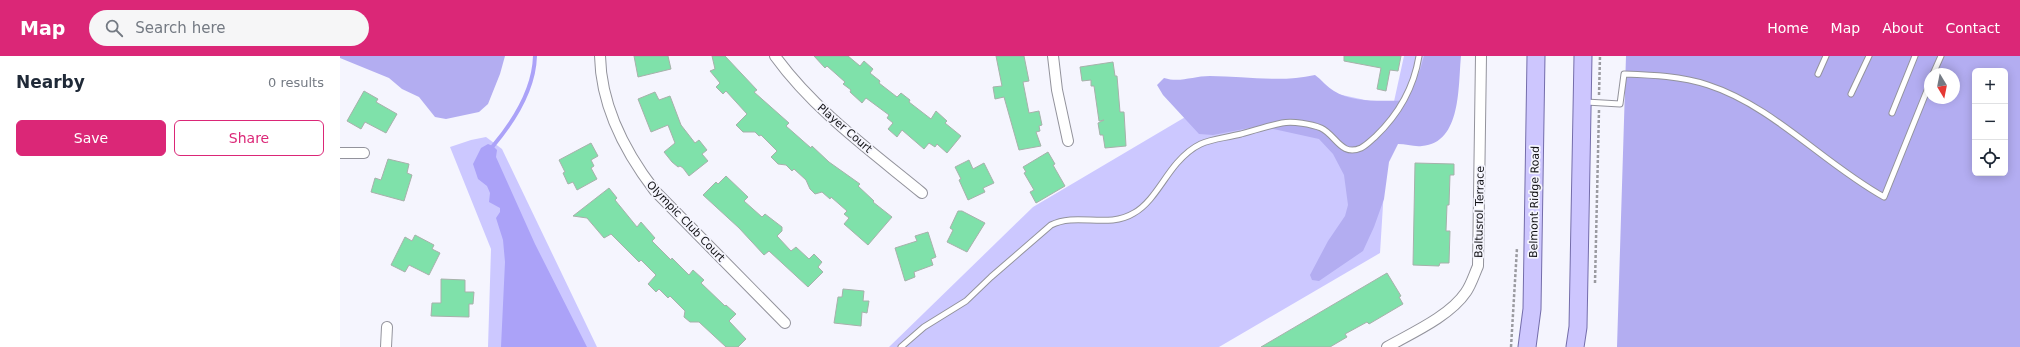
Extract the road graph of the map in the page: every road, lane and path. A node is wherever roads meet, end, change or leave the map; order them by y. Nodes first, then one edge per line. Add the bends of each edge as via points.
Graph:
1 (600, 56) edge
2 (775, 56) edge
3 (1053, 56) edge
4 (1419, 56) edge
5 (1481, 56) edge
6 (1536, 56) edge
7 (1583, 56) edge
8 (1600, 56) edge
9 (1826, 56) edge
10 (1869, 56) edge
11 (1915, 56) edge
12 (1941, 56) edge
13 (1936, 68) edge
14 (1818, 74) dead end
15 (1851, 94) dead end
16 (1924, 98) edge
17 (1591, 102) junction
18 (1892, 113) dead end
19 (1068, 141) dead end
20 (340, 153) edge
21 (364, 153) dead end
22 (922, 194) dead end
23 (1517, 247) dead end
24 (1596, 277) dead end
25 (785, 324) dead end
26 (387, 327) dead end
27 (386, 347) edge
28 (901, 347) edge
29 (1387, 347) edge
30 (1510, 347) edge
31 (1527, 347) edge
32 (1575, 347) edge

1 - 25 street, Olympic Club Court via 606,97 614,124 639,171 655,192
2 - 22 street, Player Court via 828,115
3 - 19 street
4 - 28 lane via 1398,111 1382,130 1361,148 1348,150 1321,128 1283,122 1206,141 1193,148 1178,162 1144,205 1134,213 1111,220 1069,220 1051,225 966,301 924,327
5 - 29 street, Baltusrol Terrace via 1478,266 1466,292 1451,308
6 - 31 main road, Belmont Ridge Road via 1532,309
7 - 17 main road
8 - 17 path
9 - 14 lane
10 - 15 lane
11 - 18 lane
12 - 13 lane
16 - 17 lane via 1884,197 1860,184 1748,102 1708,85 1667,76 1624,74 1620,104
17 - 24 path
17 - 32 main road
20 - 21 street
23 - 30 path
26 - 27 street

